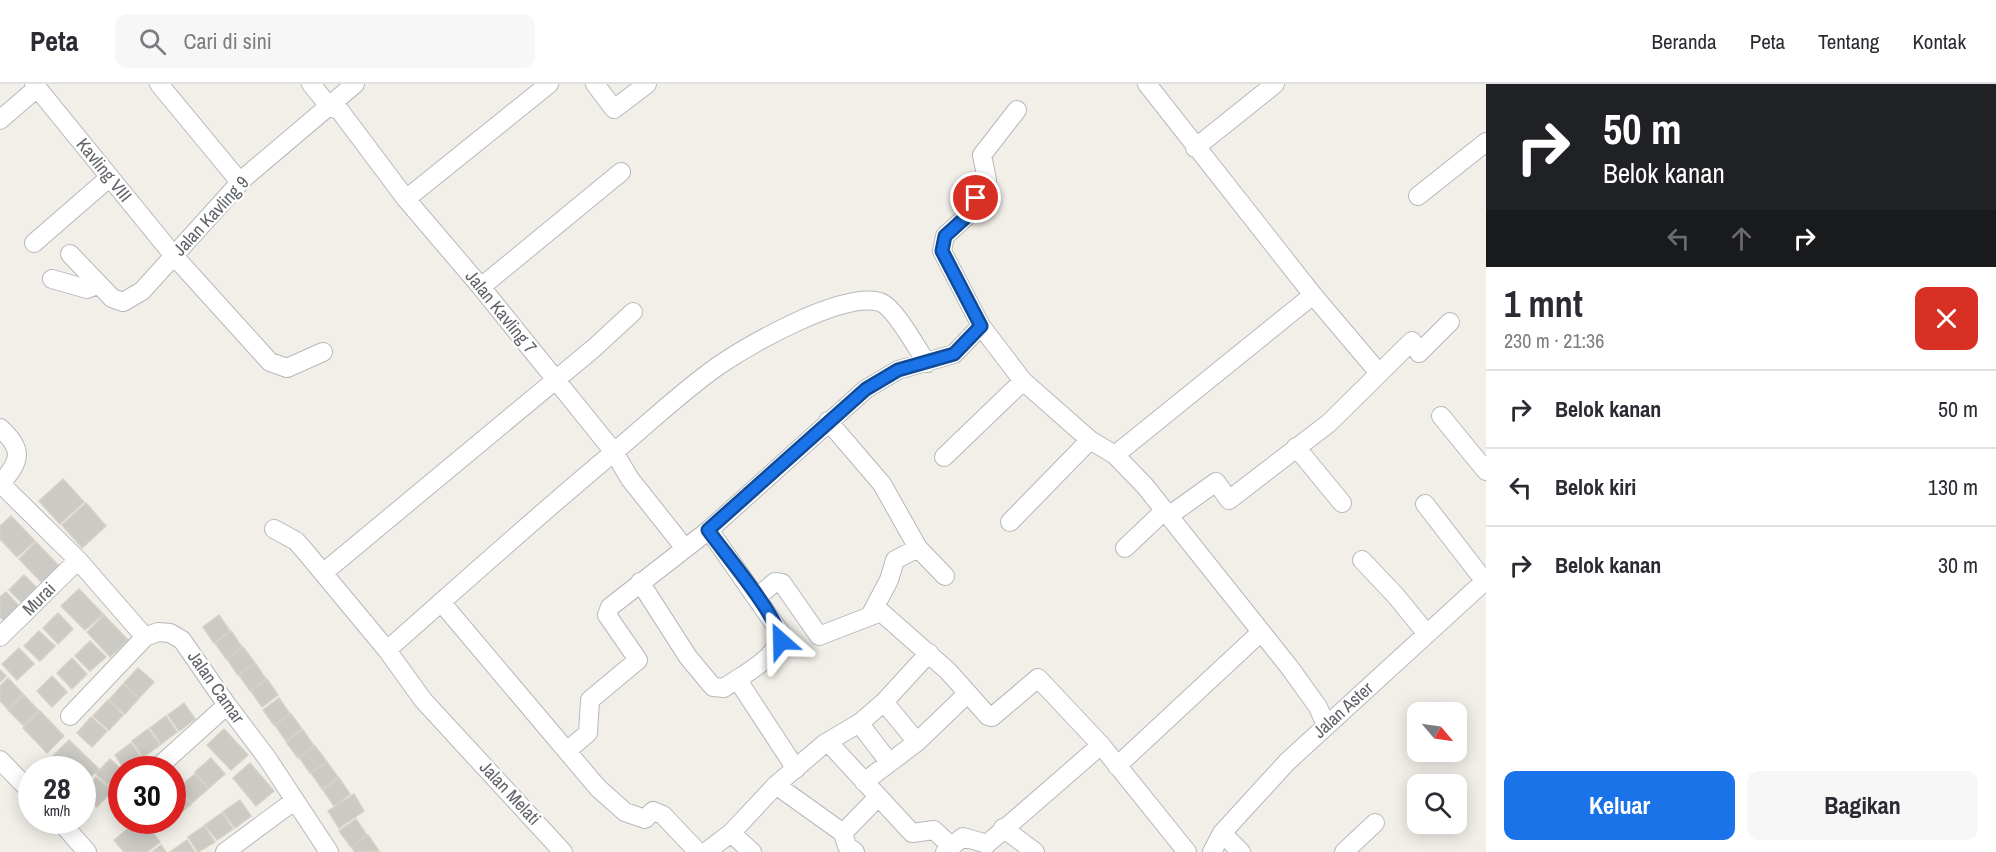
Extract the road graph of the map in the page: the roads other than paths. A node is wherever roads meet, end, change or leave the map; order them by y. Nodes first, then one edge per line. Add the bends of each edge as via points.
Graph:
1 (159, 84) edge
2 (311, 84) edge
3 (355, 84) edge
4 (549, 84) edge
5 (595, 84) edge
6 (647, 84) edge
7 (1147, 84) edge
8 (1275, 84) edge
9 (36, 86) edge
10 (329, 106) junction
11 (1017, 110) dead end
12 (0, 120) edge
13 (1486, 142) edge
14 (1195, 148) junction
15 (621, 172) dead end
16 (110, 177) junction
17 (240, 182) junction
18 (1418, 196) dead end
19 (406, 200) junction
20 (34, 243) dead end
21 (70, 254) dead end
22 (174, 256) junction
23 (52, 279) dead end
24 (99, 284) junction
25 (481, 287) junction
26 (1313, 295) junction
27 (633, 312) dead end
28 (1450, 322) dead end
29 (981, 326) junction
30 (323, 352) dead end
31 (927, 363) junction
32 (1379, 373) junction
33 (556, 380) junction
34 (1023, 381) junction
35 (1441, 416) dead end
36 (828, 421) junction
37 (5, 433) edge
38 (1090, 440) junction
39 (1296, 447) junction
40 (615, 452) junction
41 (1115, 455) junction
42 (944, 458) dead end
43 (1486, 471) edge
44 (0, 484) edge
45 (1342, 503) dead end
46 (1425, 504) dead end
47 (1167, 513) junction
48 (1010, 522) dead end
49 (274, 529) dead end
50 (708, 530) junction
51 (684, 547) junction
52 (918, 548) junction
53 (1125, 548) dead end
54 (78, 560) junction
55 (1362, 560) dead end
56 (323, 573) junction
57 (945, 576) dead end
58 (1486, 581) edge
59 (640, 582) junction
60 (757, 597) junction
61 (441, 603) junction
62 (871, 614) junction
63 (1261, 633) junction
64 (1426, 634) junction
65 (145, 637) junction
66 (0, 638) edge
67 (387, 650) junction
68 (929, 653) junction
69 (737, 679) junction
70 (967, 694) junction
71 (884, 702) junction
72 (226, 705) junction
73 (70, 716) dead end
74 (860, 723) junction
75 (1326, 726) junction
76 (828, 742) junction
77 (917, 742) junction
78 (1101, 745) junction
79 (568, 750) junction
80 (170, 756) edge
81 (0, 760) edge
82 (889, 762) junction
83 (1117, 766) junction
84 (796, 769) junction
85 (18, 778) edge
86 (864, 782) junction
87 (776, 785) junction
88 (878, 797) junction
89 (294, 801) junction
90 (1375, 823) dead end
91 (1003, 828) junction
92 (731, 833) junction
93 (843, 833) junction
94 (1222, 833) junction
95 (71, 834) edge
96 (948, 849) edge
97 (87, 852) edge
98 (226, 852) edge
99 (329, 852) edge
100 (563, 852) edge
101 (698, 852) edge
102 (706, 852) edge
103 (752, 852) edge
104 (855, 852) edge
105 (1035, 852) edge
106 (1187, 852) edge
107 (1212, 852) edge
108 (1241, 852) edge
109 (1344, 852) edge

1 - 17 street
2 - 10 street, Jalan Kavling 7
3 - 10 street, Jalan Kavling 9
4 - 19 street
5 - 6 street via 614,109
7 - 14 street
8 - 14 street
9 - 12 street
9 - 16 street, Kavling VIII
10 - 17 street, Jalan Kavling 9
10 - 19 street, Jalan Kavling 7 via 340,111
11 - 29 street via 982,155 987,180 966,217 945,236 942,251
13 - 18 street
14 - 26 street
15 - 25 street
16 - 20 street
16 - 22 street, Kavling VIII
17 - 22 street, Jalan Kavling 9
19 - 25 street, Jalan Kavling 7
21 - 24 street, Jalan Kavling 9
22 - 24 street, Jalan Kavling 9 via 142,291 123,302 112,298
22 - 30 street, Kavling VIII via 270,362 287,368
23 - 24 street via 87,289
25 - 33 street, Jalan Kavling 7
26 - 32 street
26 - 41 street
27 - 33 street
28 - 32 street via 1419,353 1412,341
29 - 31 street via 954,354
29 - 34 street
31 - 36 street via 898,370 866,389
31 - 40 street via 882,303 862,302 830,309 776,330 718,366
32 - 39 street via 1329,423
33 - 40 street, Jalan Kavling 7
33 - 56 street
34 - 38 street
34 - 42 street
35 - 43 street
36 - 50 street
36 - 52 street via 882,484
37 - 44 street via 18,458
38 - 41 street
38 - 48 street
39 - 45 street
39 - 47 street via 1229,500 1216,482
40 - 51 street, Jalan Kavling 7 via 630,479
40 - 61 street
41 - 47 street
44 - 54 street
46 - 58 street
47 - 53 street
47 - 63 street
49 - 56 street, Jalan Melati via 296,541
50 - 51 street
50 - 60 street
51 - 59 street
52 - 57 street
52 - 62 street via 895,560
54 - 65 street
54 - 66 street, Murai
55 - 64 street
56 - 67 street, Jalan Melati
58 - 64 street, Jalan Aster
59 - 69 street via 688,657 713,687 724,688
59 - 79 street via 610,607 607,615 638,660 590,700 588,733
60 - 62 street via 775,582 782,583 819,636
60 - 69 street via 780,632 781,641
61 - 67 street
61 - 79 street
62 - 68 street via 881,612
63 - 75 street via 1318,707
63 - 83 street
64 - 75 street, Jalan Aster
65 - 72 street, Jalan Camar via 158,632 182,640
65 - 73 street
67 - 100 street, Jalan Melati via 423,700
68 - 70 street
68 - 71 street
69 - 84 street
70 - 77 street
70 - 78 street via 986,715 993,717 1038,678
71 - 74 street
71 - 77 street
72 - 80 street
72 - 89 street, Jalan Camar
74 - 76 street
74 - 82 street
75 - 94 street, Jalan Aster
76 - 84 street
76 - 86 street
77 - 82 street
78 - 83 street
78 - 91 street
79 - 101 street via 598,788 625,812 645,819 653,811 663,815
81 - 85 street
82 - 86 street
83 - 106 street
84 - 87 street
86 - 88 street
87 - 92 street
87 - 93 street
88 - 93 street
88 - 96 street via 912,833 934,830
89 - 98 street
89 - 99 street, Jalan Camar
90 - 109 street
91 - 96 street via 987,844 963,837
91 - 105 street
92 - 102 street
92 - 103 street
93 - 104 street via 847,846
94 - 107 street, Jalan Aster
94 - 108 street
95 - 97 street

